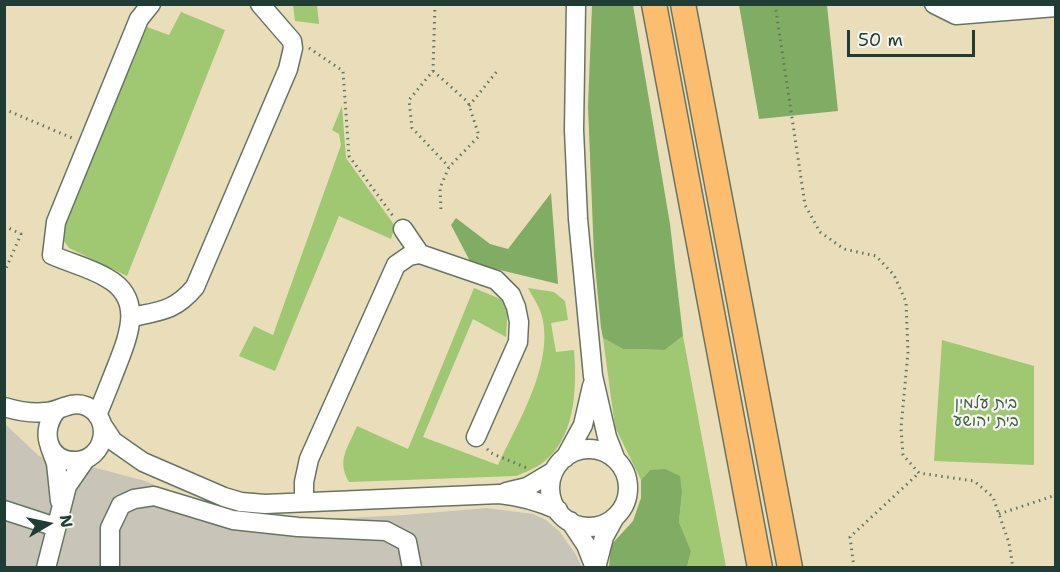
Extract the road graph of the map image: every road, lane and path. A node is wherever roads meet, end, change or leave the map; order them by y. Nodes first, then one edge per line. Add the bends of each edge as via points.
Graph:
1 (260, 4) edge
2 (435, 4) edge
3 (576, 4) edge
4 (654, 4) edge
5 (683, 4) edge
6 (775, 4) edge
7 (149, 5) edge
8 (1056, 7) edge
9 (939, 8) edge
10 (287, 32) junction
11 (498, 70) dead end
12 (433, 71) junction
13 (469, 106) junction
14 (4, 109) edge
15 (87, 145) junction
16 (449, 167) junction
17 (441, 211) dead end
18 (4, 226) edge
19 (403, 230) joint
20 (420, 254) junction
21 (4, 273) edge
22 (132, 317) junction
23 (593, 376) junction
24 (5, 407) edge
25 (57, 410) junction
26 (100, 421) junction
27 (476, 437) joint
28 (50, 445) junction
29 (88, 458) junction
30 (135, 458) junction
31 (616, 460) junction
32 (553, 470) junction
33 (919, 474) junction
34 (499, 494) junction
35 (1056, 495) edge
36 (304, 502) junction
37 (4, 510) edge
38 (999, 514) junction
39 (564, 515) junction
40 (615, 517) junction
41 (58, 518) junction
42 (46, 567) edge
43 (110, 567) edge
44 (412, 567) edge
45 (596, 567) edge
46 (760, 567) edge
47 (790, 567) edge
48 (854, 567) edge
49 (1013, 567) edge

1 - 10 street
2 - 12 path
3 - 23 street via 575,172
4 - 46 main road
5 - 47 main road
6 - 33 path via 805,205 820,232 828,238 844,249 876,256 894,274 906,302 903,455
7 - 15 street via 139,19
8 - 9 street via 956,15
10 - 19 path via 343,71 350,156
10 - 22 street via 293,48 288,69 201,277 177,305
11 - 13 path
12 - 13 path
12 - 16 path via 409,100 412,128
13 - 16 path via 479,136
14 - 15 path
15 - 22 street via 56,222 52,255 112,281 130,304
16 - 17 path via 440,188
18 - 21 path via 21,234
19 - 20 street
20 - 27 street via 496,280 511,295 516,307 518,342
20 - 36 street via 396,265 309,459
22 - 26 street
23 - 31 street
23 - 32 street via 583,425
24 - 25 street via 29,412
24 - 28 street
25 - 26 street via 78,404 92,410
25 - 28 street via 47,431
26 - 29 street via 103,440
26 - 30 street via 112,441
27 - 32 path via 491,453 527,467
28 - 29 street via 70,461
28 - 41 street via 57,469
29 - 30 street via 113,454
29 - 41 street via 68,486
30 - 36 street via 242,502
31 - 32 street via 605,452 581,449
31 - 40 street via 628,482 623,507
32 - 34 street via 527,487
32 - 39 street via 551,494
33 - 38 path via 974,481 993,497
33 - 48 path via 850,537
34 - 36 street
34 - 39 street via 540,502
35 - 38 path
37 - 41 street
38 - 49 path
39 - 40 street via 580,525 591,526
39 - 45 street via 586,545
40 - 45 street via 604,537
41 - 42 street
43 - 44 street via 110,528 121,505 154,496 233,520 386,531 407,542

